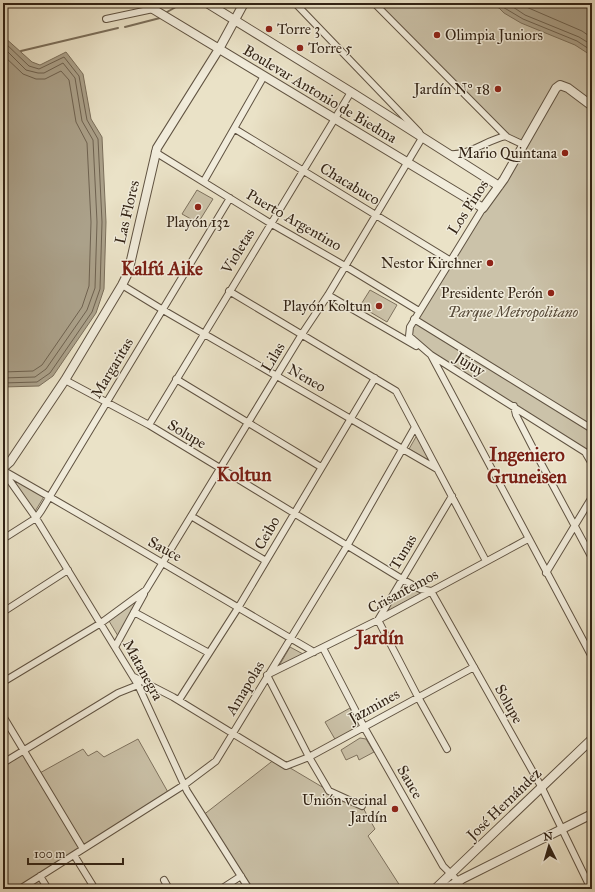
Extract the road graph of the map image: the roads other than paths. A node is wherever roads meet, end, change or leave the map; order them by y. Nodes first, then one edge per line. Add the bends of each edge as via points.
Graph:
1 (143, 3) edge
2 (207, 3) edge
3 (244, 3) edge
4 (295, 3) edge
5 (374, 3) edge
6 (154, 9) junction
7 (106, 19) dead end
8 (235, 20) junction
9 (218, 49) junction
10 (264, 76) junction
11 (351, 92) junction
12 (592, 106) edge
13 (335, 119) junction
14 (235, 130) junction
15 (506, 136) junction
16 (422, 138) junction
17 (524, 145) junction
18 (155, 152) junction
19 (448, 154) junction
20 (408, 163) junction
21 (304, 171) junction
22 (204, 181) junction
23 (499, 186) junction
24 (230, 198) junction
25 (483, 208) junction
26 (376, 215) junction
27 (270, 223) junction
28 (451, 261) junction
29 (345, 266) junction
30 (122, 285) junction
31 (229, 291) junction
32 (328, 295) junction
33 (163, 310) junction
34 (420, 311) junction
35 (414, 319) junction
36 (204, 333) junction
37 (302, 334) junction
38 (431, 355) junction
39 (277, 376) junction
40 (375, 378) junction
41 (176, 379) junction
42 (65, 380) junction
43 (106, 403) junction
44 (514, 406) junction
45 (351, 419) junction
46 (248, 423) junction
47 (149, 425) junction
48 (415, 427) junction
49 (592, 429) edge
50 (403, 450) junction
51 (592, 464) edge
52 (321, 467) junction
53 (220, 468) junction
54 (437, 469) junction
55 (3, 470) edge
56 (50, 495) junction
57 (452, 496) junction
58 (592, 497) edge
59 (294, 512) junction
60 (191, 516) junction
61 (36, 518) junction
62 (574, 524) junction
63 (3, 538) edge
64 (528, 539) junction
65 (347, 546) junction
66 (592, 558) edge
67 (266, 561) junction
68 (486, 561) junction
69 (164, 562) junction
70 (68, 570) junction
71 (546, 573) junction
72 (402, 579) junction
73 (146, 590) junction
74 (431, 591) junction
75 (238, 608) junction
76 (3, 612) edge
77 (134, 612) junction
78 (378, 620) junction
79 (101, 623) junction
80 (291, 639) junction
81 (115, 647) junction
82 (323, 648) junction
83 (314, 652) junction
84 (209, 653) junction
85 (592, 657) edge
86 (474, 667) junction
87 (132, 676) junction
88 (267, 676) junction
89 (3, 682) edge
90 (138, 685) junction
91 (418, 697) junction
92 (179, 700) junction
93 (3, 716) edge
94 (364, 727) junction
95 (233, 733) junction
96 (592, 739) edge
97 (448, 749) dead end
98 (23, 750) junction
99 (309, 757) junction
100 (3, 763) edge
101 (184, 785) junction
102 (542, 788) junction
103 (362, 806) dead end
104 (592, 814) edge
105 (563, 829) junction
106 (83, 849) junction
107 (74, 855) junction
108 (450, 875) junction
109 (40, 876) junction
110 (241, 876) junction
111 (164, 880) dead end
112 (458, 881) junction
113 (591, 886) edge
114 (20, 889) edge
115 (48, 889) edge
116 (95, 889) edge
117 (169, 889) edge
118 (222, 889) edge
119 (249, 889) edge
120 (435, 889) edge
121 (445, 889) edge
122 (462, 889) edge
123 (581, 889) edge

1 - 6 street, Boulevar Antonio de Biedma
2 - 8 street, Boulevar Antonio de Biedma
3 - 8 street, Las Flores
4 - 16 street
5 - 15 street
6 - 7 street
6 - 9 street, Boulevar Antonio de Biedma
8 - 9 street, Las Flores
8 - 11 street, Boulevar Antonio de Biedma
9 - 10 street, Boulevar Antonio de Biedma
9 - 18 street, Las Flores
10 - 13 street, Boulevar Antonio de Biedma
10 - 14 street
11 - 13 street, Violetas
11 - 16 street, Boulevar Antonio de Biedma
12 - 17 street, Los Pinos via 560,85 555,89
13 - 20 street, Boulevar Antonio de Biedma
13 - 21 street, Violetas
14 - 21 street, Chacabuco
14 - 22 street
15 - 17 street
15 - 19 street via 498,137 461,154
16 - 19 street, Boulevar Antonio de Biedma
16 - 20 street, Lilas
17 - 23 street, Los Pinos
18 - 22 street, Puerto Argentino
18 - 30 street, Las Flores via 128,273
19 - 23 street, Boulevar Antonio de Biedma
20 - 25 street, Boulevar Antonio de Biedma
20 - 26 street, Lilas
21 - 26 street, Chacabuco
21 - 27 street, Violetas
22 - 24 street, Puerto Argentino
23 - 25 street, Los Pinos
24 - 27 street, Puerto Argentino
24 - 33 street, Margaritas
25 - 28 street, Los Pinos
26 - 28 street, Chacabuco
26 - 29 street, Lilas
27 - 29 street, Puerto Argentino
27 - 31 street, Violetas
28 - 34 street, Los Pinos
29 - 32 street, Lilas
29 - 34 street, Puerto Argentino
30 - 33 street, Neneo
30 - 42 street, Las Flores
31 - 36 street, Violetas
31 - 37 street
32 - 37 street, Lilas
32 - 38 street, Jujuy
33 - 36 street, Neneo
33 - 43 street, Margaritas
34 - 35 street, Los Pinos
35 - 38 street, Los Pinos via 408,331 409,336
35 - 49 street
36 - 39 street, Neneo
36 - 41 street, Violetas
37 - 39 street, Lilas
37 - 40 street
38 - 44 street, Jujuy
38 - 64 street
39 - 45 street, Neneo
39 - 46 street, Lilas
40 - 45 street, Ceibo
40 - 48 street via 396,391
41 - 46 street
41 - 47 street, Violetas
42 - 43 street, Solupe
42 - 55 street, Las Flores
43 - 47 street, Solupe
43 - 56 street, Margaritas
44 - 51 street, Jujuy via 585,452
44 - 62 street via 516,415
45 - 50 street, Neneo
45 - 52 street, Ceibo
46 - 52 street
46 - 53 street, Lilas
47 - 53 street, Solupe
48 - 50 street, Amapolas
48 - 54 street
50 - 54 street, Neneo
50 - 65 street, Amapolas
52 - 59 street, Ceibo
53 - 59 street, Solupe
53 - 60 street, Lilas
54 - 57 street
55 - 56 street, Sauce
55 - 61 street, Matanegra
56 - 61 street, Margaritas
56 - 69 street, Sauce
57 - 68 street
57 - 72 street, Tunas
58 - 62 street
59 - 65 street, Solupe
59 - 67 street, Ceibo
60 - 67 street
60 - 69 street, Lilas
61 - 63 street, Margaritas
61 - 70 street, Matanegra
62 - 66 street
62 - 71 street
64 - 68 street, Crisantemos
64 - 71 street
65 - 72 street, Solupe
65 - 80 street, Amapolas
67 - 75 street, Ceibo
68 - 74 street, Crisantemos
69 - 73 street, Lilas
69 - 75 street, Sauce
70 - 76 street
70 - 79 street, Matanegra
71 - 85 street
72 - 74 street, Solupe via 420,589
72 - 78 street, Tunas
73 - 77 street, Lilas
73 - 79 street, Lilas
74 - 78 street, Crisantemos
74 - 86 street, Solupe
75 - 80 street, Sauce
75 - 84 street, Ceibo
77 - 81 street, Lilas
77 - 84 street
78 - 82 street, Crisantemos
78 - 91 street
79 - 81 street, Matanegra
79 - 89 street, Lilas
80 - 83 street, Sauce
80 - 88 street, Amapolas
81 - 87 street, Matanegra
82 - 83 street, Crisantemos
82 - 94 street, Sauce
83 - 88 street, Crisantemos
84 - 92 street, Ceibo
86 - 91 street, Jazmines
86 - 102 street, Solupe
87 - 90 street, Matanegra
87 - 92 street
88 - 95 street, Amapolas
88 - 99 street
90 - 98 street via 118,693
90 - 101 street, Matanegra
91 - 94 street, Jazmines
91 - 97 street
92 - 95 street
93 - 98 street
94 - 99 street, Jazmines
94 - 108 street, Sauce
95 - 99 street, Jazmines via 286,766
95 - 101 street, Amapolas via 216,761
96 - 102 street, José Hernández
98 - 100 street
98 - 106 street
99 - 103 street via 329,792
101 - 106 street, Amapolas
101 - 110 street, Matanegra
102 - 105 street, Solupe
102 - 108 street, José Hernández
104 - 105 street
105 - 112 street
105 - 113 street, Solupe
106 - 107 street, Amapolas
107 - 109 street, Amapolas
107 - 116 street
108 - 112 street, Sauce
108 - 120 street, José Hernández
109 - 114 street, Amapolas
109 - 115 street
110 - 118 street
110 - 119 street, Matanegra
111 - 117 street
112 - 121 street
112 - 122 street
113 - 123 street

